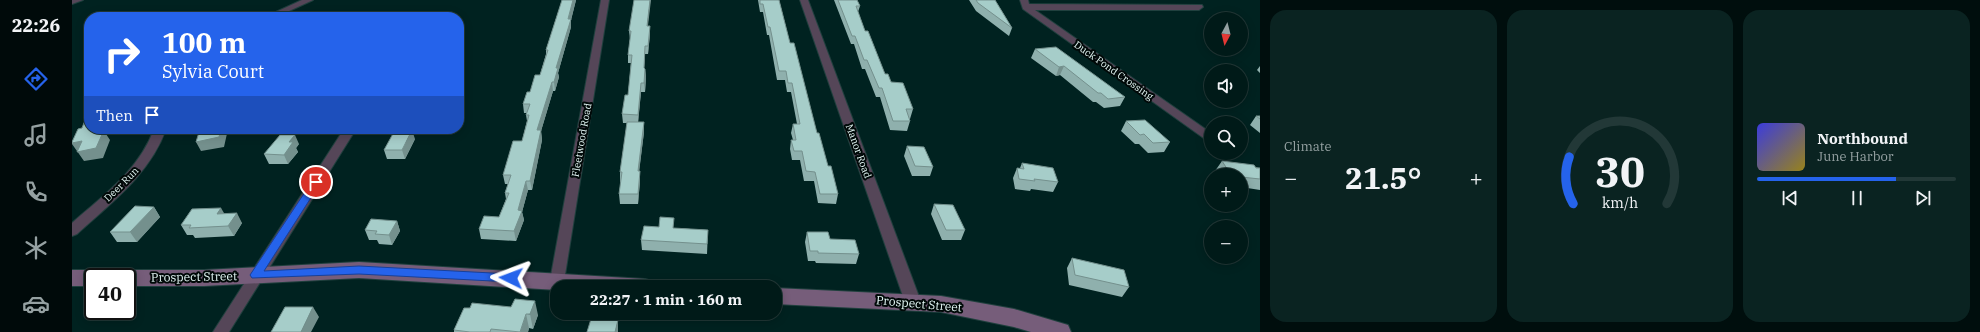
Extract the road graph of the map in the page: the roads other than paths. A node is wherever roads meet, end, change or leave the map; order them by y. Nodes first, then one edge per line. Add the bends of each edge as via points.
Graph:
1 (79, 0) edge
2 (309, 0) edge
3 (605, 0) edge
4 (804, 0) edge
5 (72, 2) edge
6 (1025, 4) edge
7 (1199, 7) dead end
8 (281, 12) edge
9 (1204, 132) edge
10 (158, 134) edge
11 (347, 134) edge
12 (72, 231) edge
13 (256, 275) junction
14 (72, 278) edge
15 (84, 278) edge
16 (136, 278) edge
17 (557, 280) edge
18 (550, 281) edge
19 (782, 296) edge
20 (913, 302) junction
21 (221, 332) edge
22 (1060, 332) edge

1 - 5 street
2 - 8 street
3 - 17 street, Fleetwood Road
4 - 20 street, Manor Road
6 - 7 street
6 - 9 street, Duck Pond Crossing
10 - 12 street, Deer Run via 151,152 133,174
11 - 13 street
13 - 16 street, Prospect Street
13 - 18 street, Prospect Street via 359,270
13 - 21 street
14 - 15 street
19 - 20 street, Prospect Street
20 - 22 street, Prospect Street via 978,310

